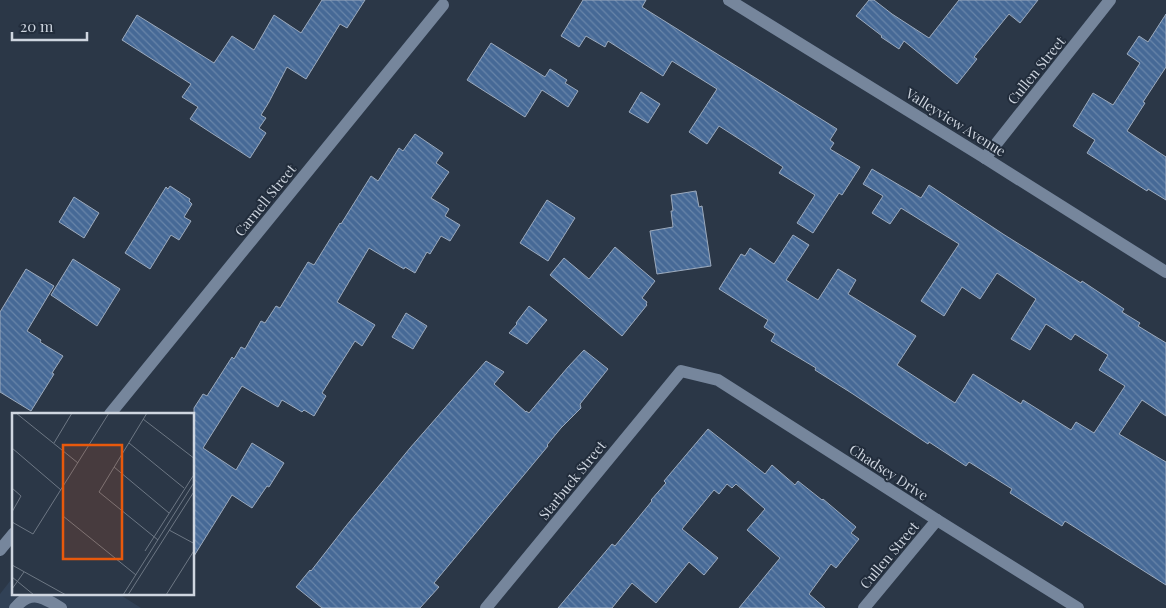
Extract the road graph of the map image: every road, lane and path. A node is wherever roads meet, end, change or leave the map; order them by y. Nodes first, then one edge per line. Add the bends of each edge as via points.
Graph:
1 (729, 0) edge
2 (1110, 0) edge
3 (443, 5) dead end
4 (985, 158) junction
5 (1166, 272) edge
6 (681, 370) joint
7 (111, 413) edge
8 (937, 520) junction
9 (12, 535) edge
10 (0, 550) edge
11 (15, 608) edge
12 (61, 608) edge
13 (486, 608) edge
14 (864, 608) edge
15 (1078, 608) edge

1 - 4 street, Valleyview Avenue
2 - 4 street, Cullen Street
3 - 7 street, Carnell Street
4 - 5 street, Valleyview Avenue
6 - 8 street, Chadsey Drive via 718,380
6 - 13 street, Starbuck Street
8 - 14 street, Cullen Street
8 - 15 street, Chadsey Drive
9 - 10 street
11 - 12 street via 24,599 37,596

